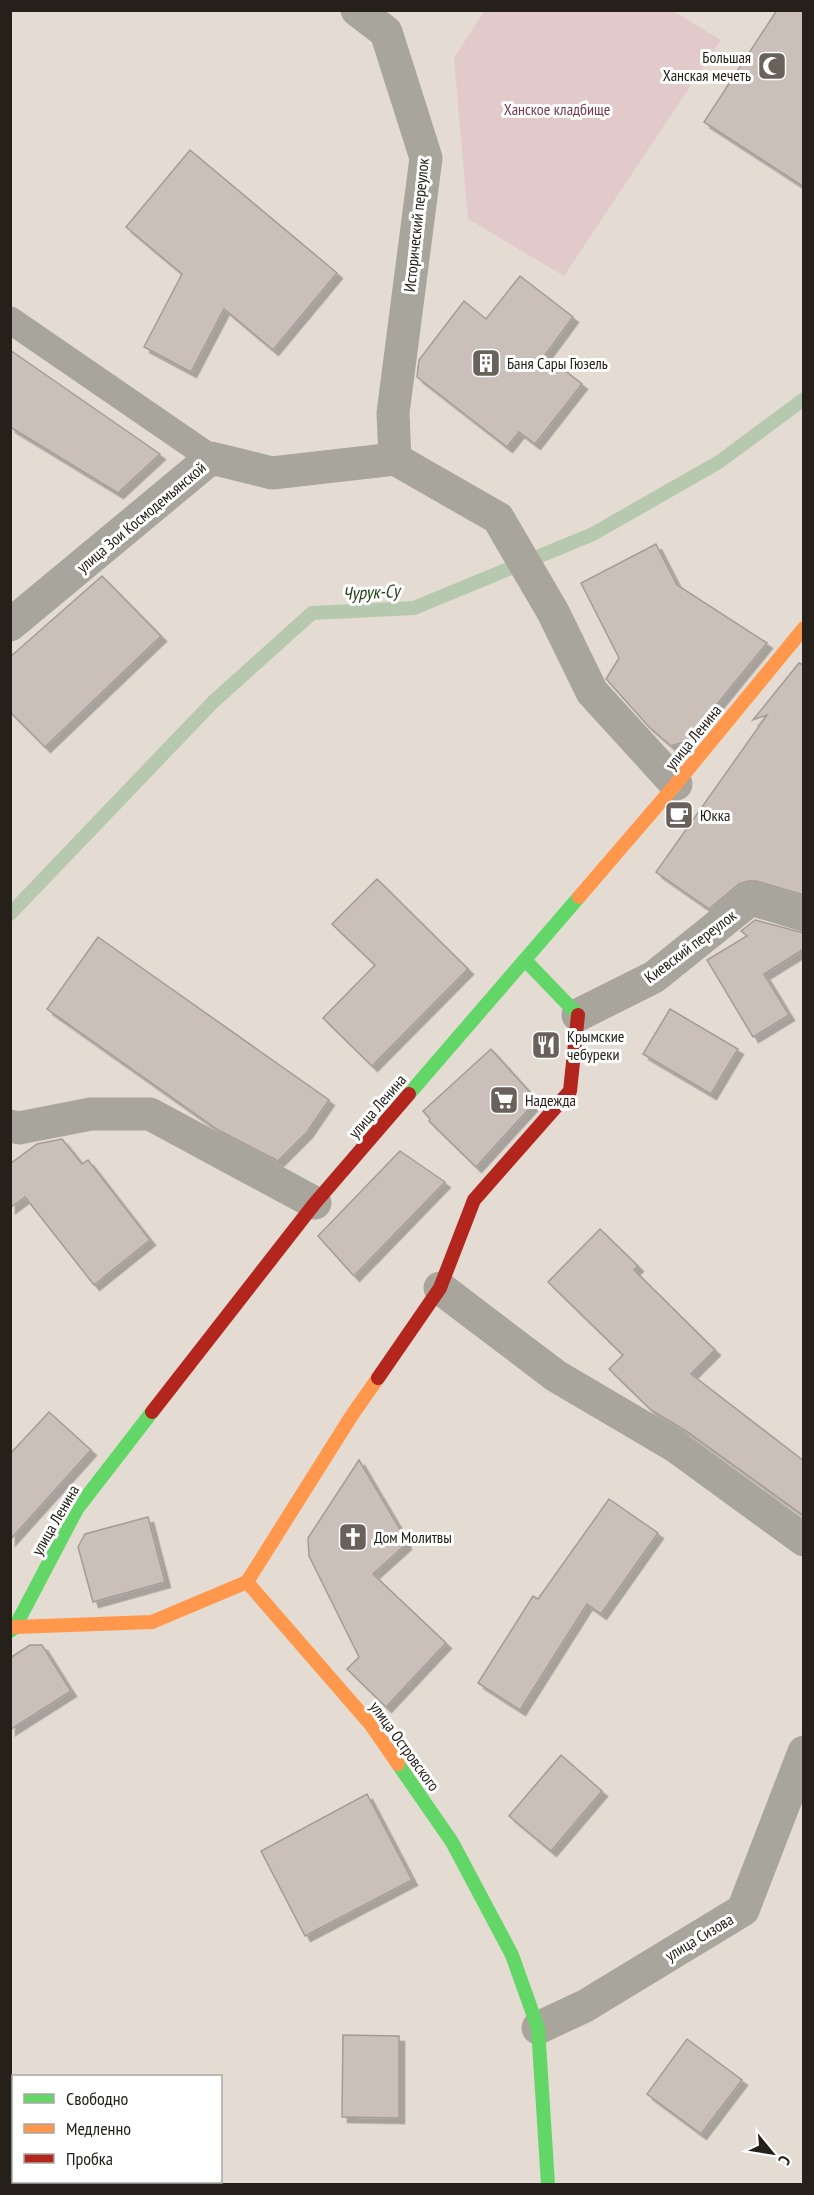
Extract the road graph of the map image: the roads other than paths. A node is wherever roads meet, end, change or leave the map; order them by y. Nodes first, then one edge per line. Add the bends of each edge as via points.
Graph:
1 (357, 10) edge
2 (10, 320) edge
3 (211, 459) junction
4 (394, 459) junction
5 (10, 626) edge
6 (804, 628) edge
7 (676, 784) junction
8 (804, 915) edge
9 (525, 960) junction
10 (579, 1015) junction
11 (10, 1126) edge
12 (315, 1203) junction
13 (440, 1288) junction
14 (804, 1540) edge
15 (247, 1582) junction
16 (13, 1629) edge
17 (804, 1752) edge
18 (538, 2028) junction
19 (548, 2184) edge

1 - 4 street, Исторический переулок via 386,32 426,158 393,413
2 - 3 lane
3 - 4 street, улица Зои Космодемьянской via 272,473
3 - 5 street, улица Зои Космодемьянской
4 - 7 street via 498,518 553,612 592,692
6 - 7 street, улица Ленина
7 - 9 street, улица Ленина
8 - 10 street, Киевский переулок via 751,899 654,977
9 - 10 street
9 - 12 street, улица Ленина
10 - 13 street via 570,1091 474,1200
11 - 12 street via 19,1128 91,1114 150,1114
12 - 16 street, улица Ленина via 77,1509
13 - 14 street via 556,1376 675,1446
13 - 15 street via 352,1415
15 - 16 street via 152,1622
15 - 18 street, улица Островского via 371,1725 453,1842 512,1955
17 - 18 street, улица Сизова via 744,1910 585,2006
18 - 19 street, улица Островского

